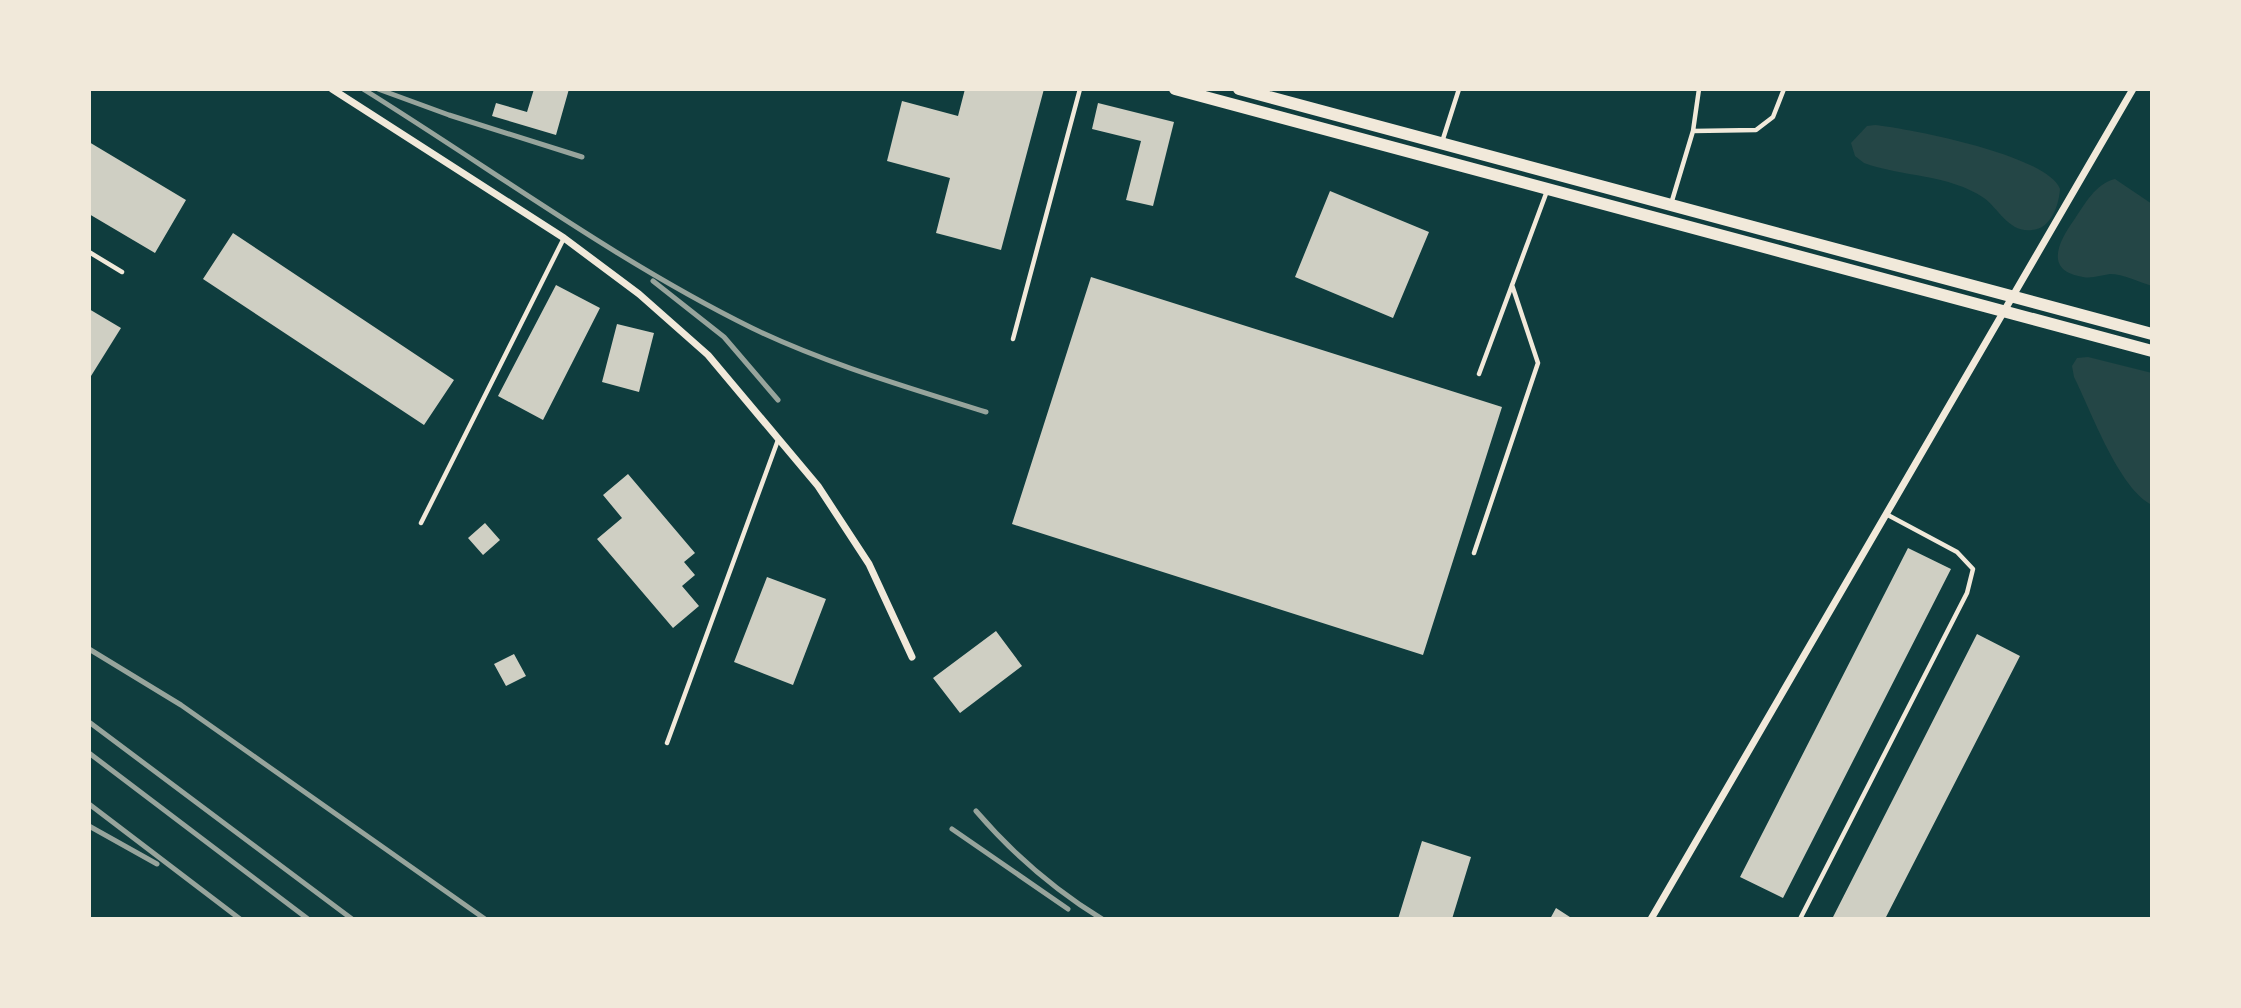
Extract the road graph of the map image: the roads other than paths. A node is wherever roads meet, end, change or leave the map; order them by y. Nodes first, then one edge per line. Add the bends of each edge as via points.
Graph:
1 (332, 89) edge
2 (1080, 89) edge
3 (1175, 89) edge
4 (1239, 89) edge
5 (1459, 89) edge
6 (1699, 89) edge
7 (1784, 89) edge
8 (2133, 89) edge
9 (1693, 131) junction
10 (1442, 143) junction
11 (1548, 190) junction
12 (1671, 205) junction
13 (564, 238) junction
14 (89, 252) edge
15 (122, 272) dead end
16 (1512, 285) junction
17 (2015, 296) junction
18 (2006, 312) junction
19 (2152, 334) edge
20 (1013, 339) dead end
21 (2152, 351) edge
22 (1479, 374) dead end
23 (778, 439) junction
24 (1885, 513) junction
25 (421, 523) dead end
26 (1474, 552) dead end
27 (912, 657) dead end
28 (667, 743) dead end
29 (1651, 919) edge
30 (1800, 919) edge

1 - 13 street
2 - 20 lane
3 - 11 main road
4 - 10 main road
5 - 10 lane
6 - 9 lane
7 - 9 lane via 1773,117 1756,130
8 - 17 street
9 - 12 lane
10 - 12 main road
11 - 16 lane
11 - 18 main road
12 - 17 main road
13 - 23 street via 639,294 708,355
13 - 25 lane
14 - 15 lane
16 - 22 lane
16 - 26 lane via 1538,363
17 - 18 street
17 - 19 main road
18 - 21 main road
18 - 24 street
23 - 27 street via 818,486 869,564
23 - 28 lane
24 - 29 street
24 - 30 lane via 1957,552 1973,569 1967,593

